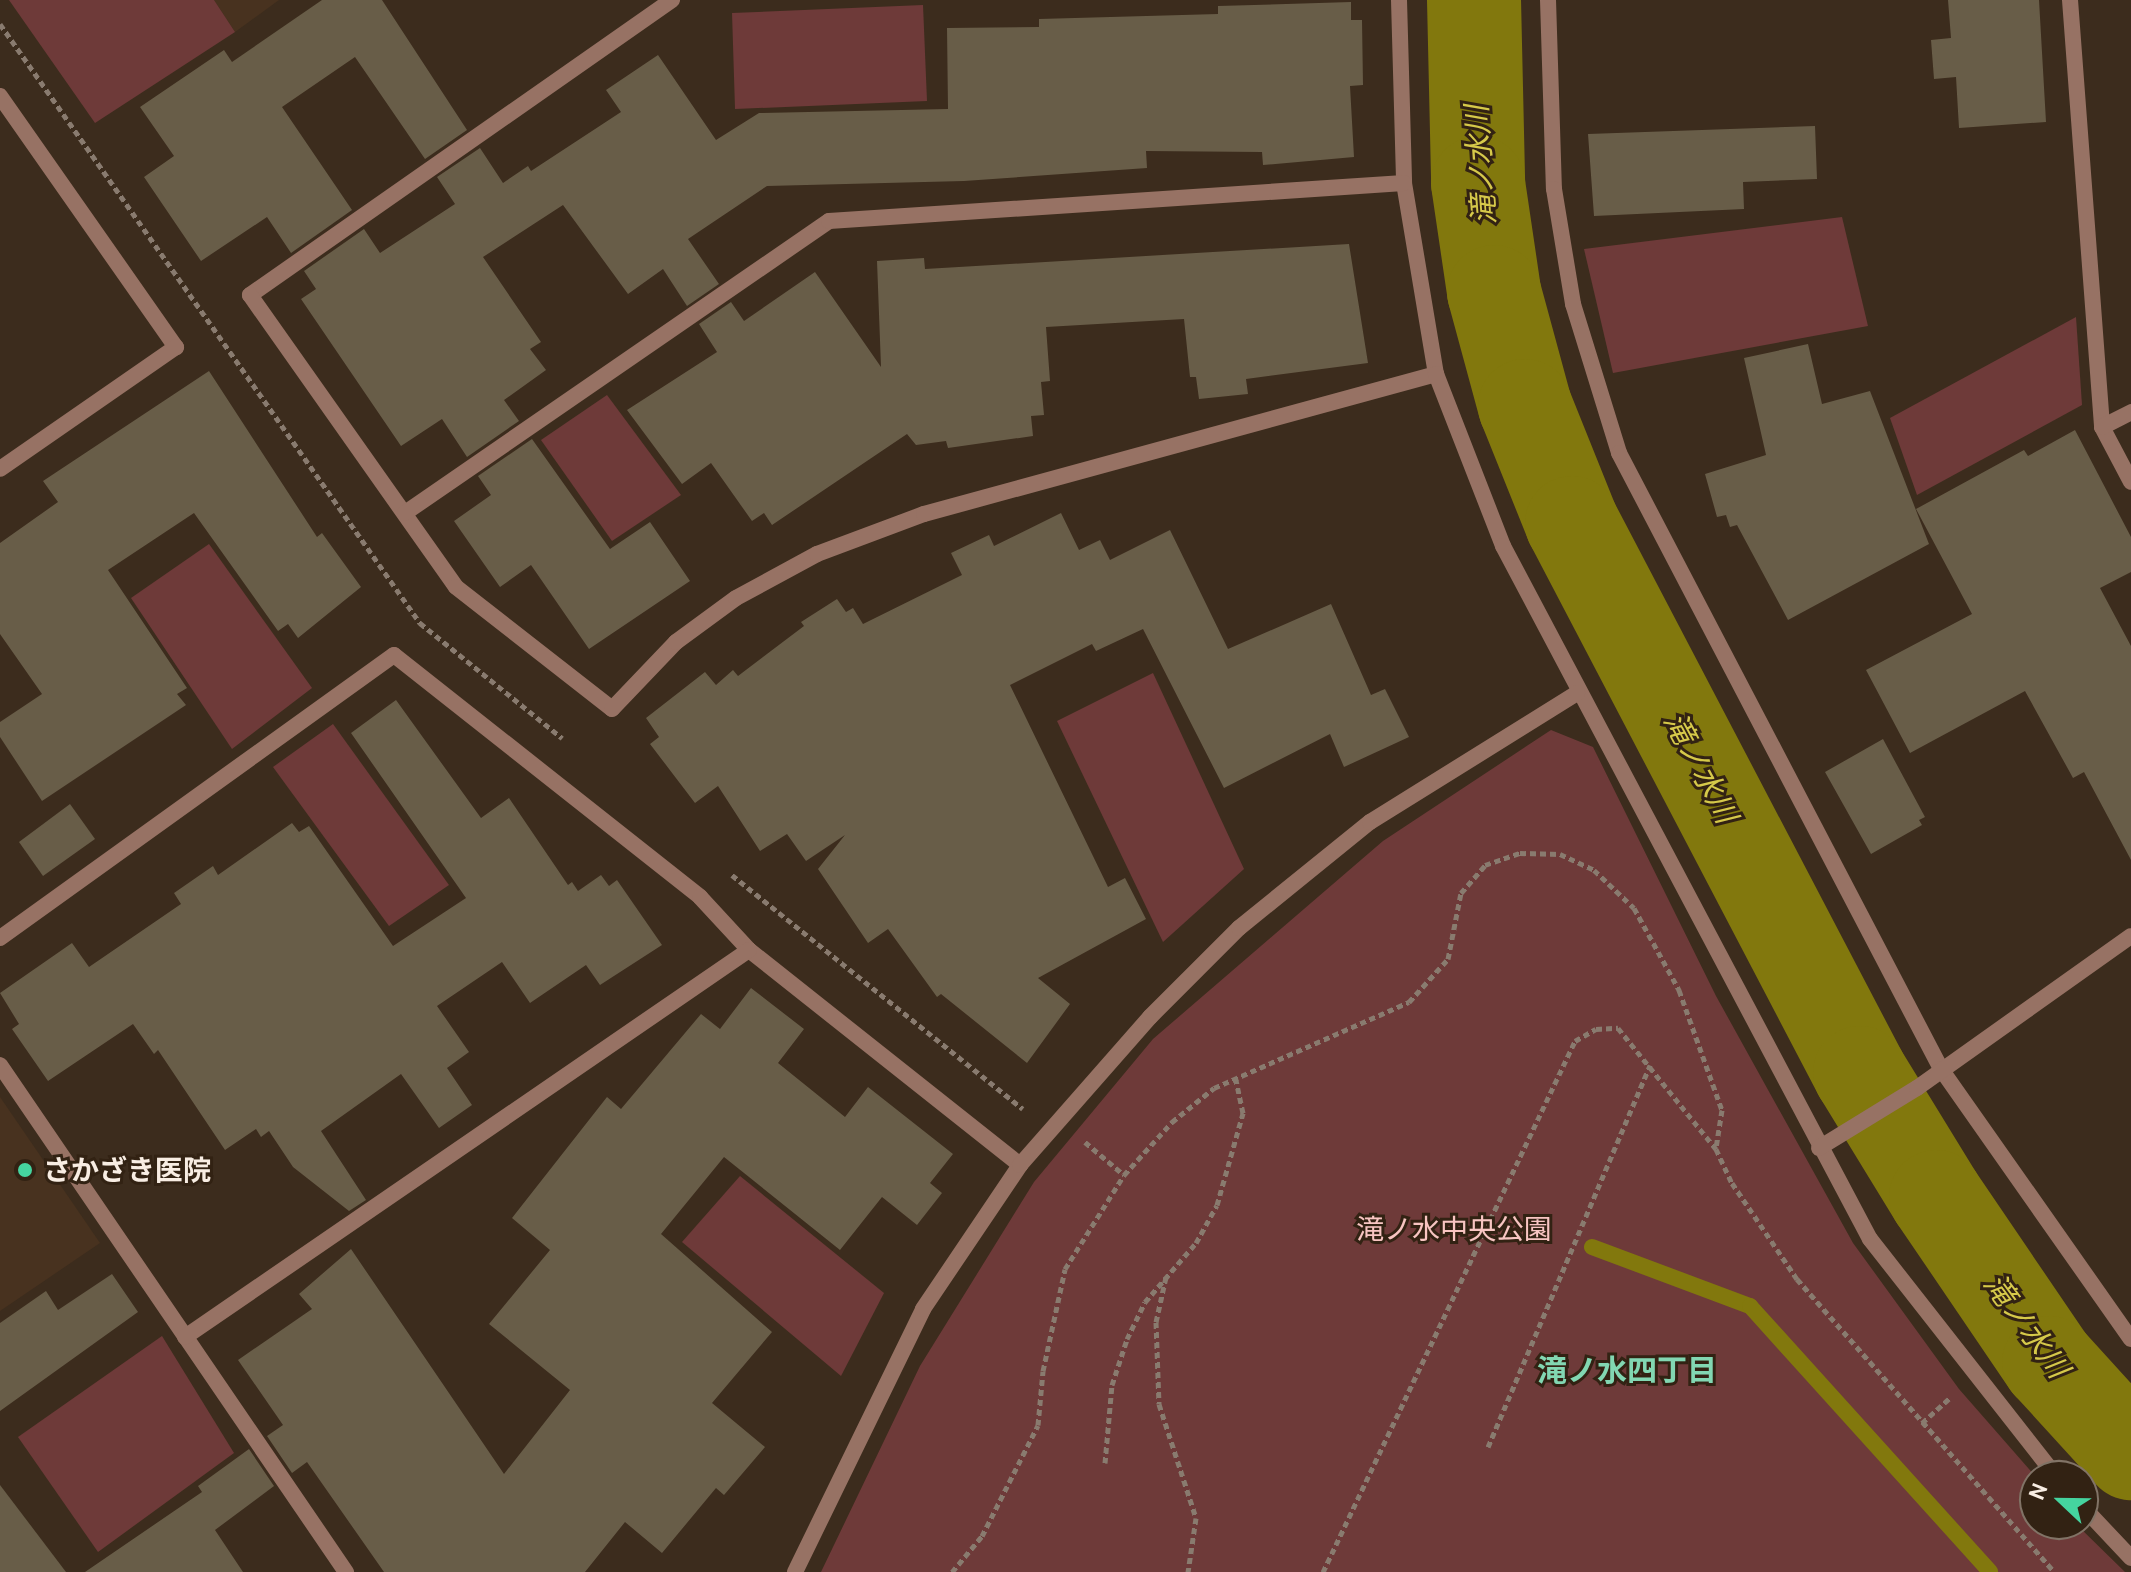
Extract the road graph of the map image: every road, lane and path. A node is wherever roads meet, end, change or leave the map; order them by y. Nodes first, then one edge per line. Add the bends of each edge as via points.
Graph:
1 (672, 0) edge
2 (1399, 0) edge
3 (1548, 0) edge
4 (2070, 0) edge
5 (0, 96) edge
6 (1404, 183) junction
7 (1436, 374) junction
8 (2131, 412) edge
9 (2102, 427) junction
10 (0, 469) edge
11 (2131, 482) edge
12 (405, 513) junction
13 (1577, 693) junction
14 (2131, 936) edge
15 (0, 938) edge
16 (749, 950) junction
17 (0, 1065) edge
18 (1650, 1065) junction
19 (1941, 1069) junction
20 (1236, 1079) junction
21 (1074, 1134) dead end
22 (1819, 1148) junction
23 (1716, 1149) junction
24 (1020, 1165) junction
25 (1124, 1175) junction
26 (1166, 1277) junction
27 (185, 1337) junction
28 (2131, 1339) edge
29 (1959, 1389) dead end
30 (1922, 1423) junction
31 (1488, 1447) dead end
32 (2042, 1460) edge
33 (1105, 1463) dead end
34 (2099, 1524) edge
35 (2131, 1558) edge
36 (346, 1572) edge
37 (795, 1572) edge
38 (952, 1572) edge
39 (1188, 1572) edge
40 (1323, 1572) edge
41 (2054, 1572) edge

1 - 12 street via 250,295
2 - 6 street
3 - 19 street via 1554,189 1573,304 1619,453
4 - 9 street
5 - 10 street via 176,347
6 - 7 street
6 - 12 street via 829,221
7 - 12 street via 924,514 817,554 736,598 676,642 612,709 456,587
7 - 13 street via 1503,546
8 - 9 street
9 - 11 street
13 - 22 street
13 - 24 street via 1370,822 1239,928 1150,1017
14 - 19 street
15 - 16 street via 394,655 700,897
16 - 24 street
16 - 27 street
17 - 27 street
18 - 23 path
18 - 31 path
18 - 40 path via 1618,1028 1596,1029 1575,1041
19 - 22 street
19 - 28 street
20 - 23 path via 1409,1002 1448,959 1461,893 1485,865 1520,853 1560,854 1594,870 1634,908 1679,990 1722,1110
20 - 25 path via 1214,1088 1172,1122
20 - 26 path via 1243,1113 1217,1205 1196,1243
21 - 25 path
22 - 32 street via 1870,1239
23 - 30 path via 1732,1183 1797,1279
24 - 37 street via 895,1359
25 - 38 path via 1065,1269 1043,1371 1038,1425 982,1536
26 - 33 path via 1145,1302 1127,1339 1112,1385
26 - 39 path via 1156,1322 1159,1404 1196,1518
27 - 36 street
29 - 30 path
30 - 41 path
34 - 35 street

